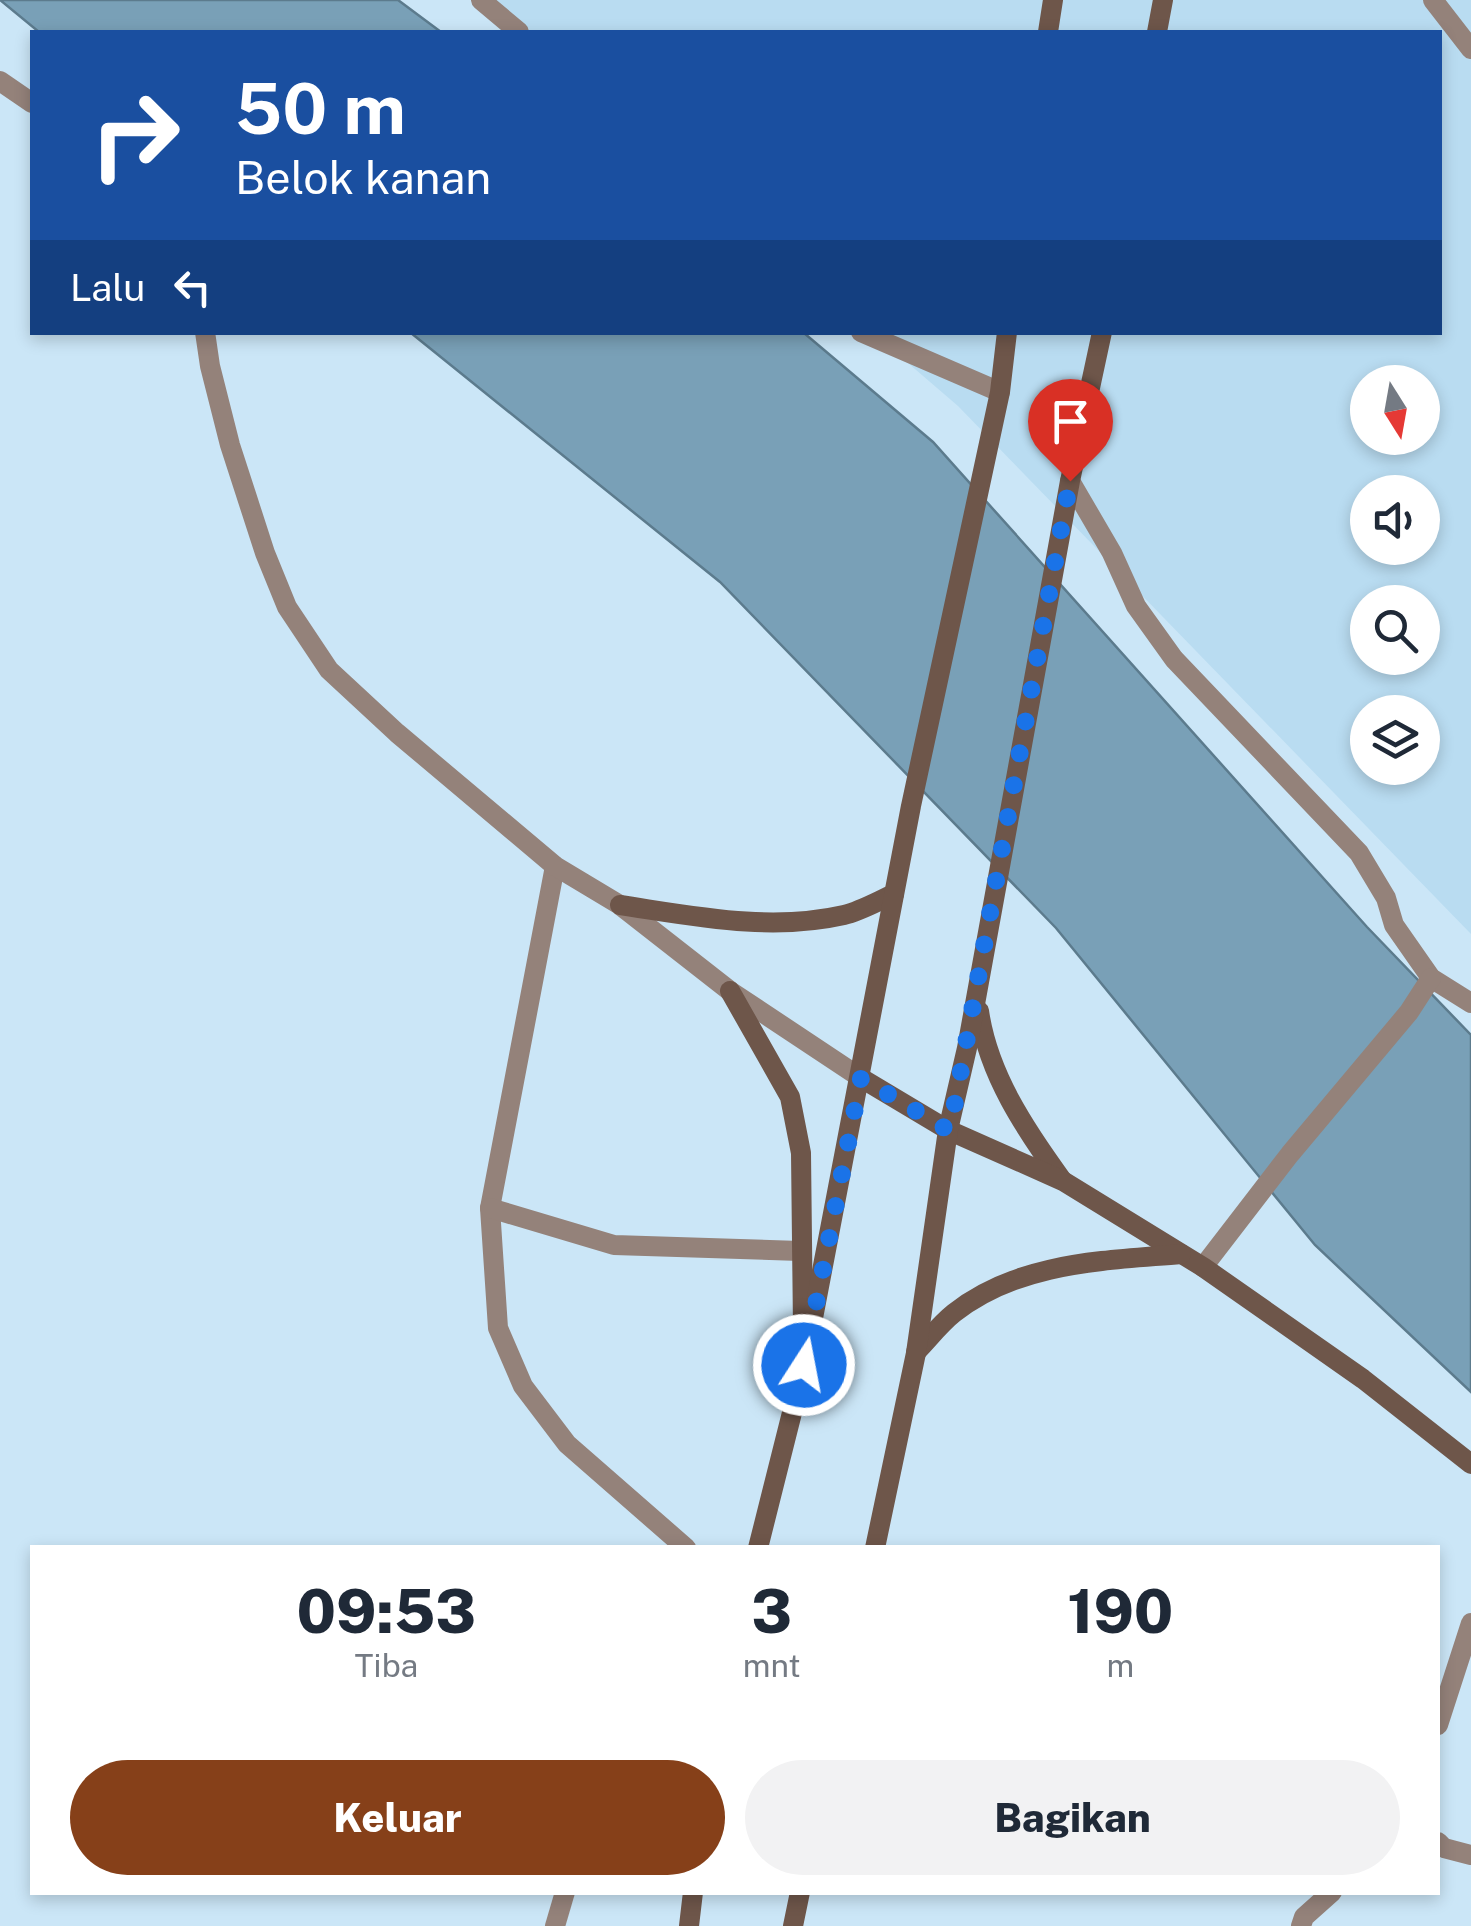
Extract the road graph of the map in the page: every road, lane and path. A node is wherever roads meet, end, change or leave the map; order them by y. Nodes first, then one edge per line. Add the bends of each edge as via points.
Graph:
1 (481, 0) edge
2 (1053, 0) edge
3 (1163, 0) edge
4 (1433, 0) edge
5 (518, 30) edge
6 (1048, 30) edge
7 (1157, 30) edge
8 (1471, 49) edge
9 (0, 81) edge
10 (30, 102) edge
11 (205, 335) edge
12 (868, 335) edge
13 (1006, 335) edge
14 (1101, 335) edge
15 (1000, 392) junction
16 (1070, 481) junction
17 (555, 866) junction
18 (894, 894) junction
19 (620, 905) junction
20 (1431, 978) junction
21 (976, 989) junction
22 (730, 991) junction
23 (1471, 1003) edge
24 (861, 1078) junction
25 (948, 1130) junction
26 (1062, 1181) junction
27 (490, 1208) junction
28 (800, 1252) junction
29 (1181, 1254) junction
30 (1203, 1268) junction
31 (916, 1353) junction
32 (804, 1365) junction
33 (1471, 1464) edge
34 (667, 1539) edge
35 (759, 1545) edge
36 (875, 1545) edge
37 (1471, 1623) edge
38 (1440, 1719) edge
39 (1440, 1844) edge
40 (1471, 1856) edge
41 (563, 1895) edge
42 (694, 1895) edge
43 (799, 1895) edge
44 (1329, 1895) edge
45 (555, 1926) edge
46 (689, 1926) edge
47 (793, 1926) edge
48 (1301, 1926) edge

1 - 5 street
2 - 6 street
3 - 7 street
4 - 8 street
9 - 10 street
11 - 17 street via 230,445 287,607 329,670
12 - 15 street
13 - 15 street
14 - 16 street
15 - 18 street
16 - 20 street via 1136,606 1174,659 1359,853 1400,936
16 - 21 street
17 - 19 street
17 - 27 street
18 - 19 street via 848,914 803,922 723,920
18 - 24 street
19 - 22 street
20 - 23 street
20 - 30 street
21 - 25 street
21 - 26 street via 995,1071
22 - 24 street
22 - 28 street via 790,1097 801,1153
24 - 25 street
24 - 32 street
25 - 26 street
25 - 31 street
26 - 29 street
27 - 28 street via 614,1245
27 - 34 street via 498,1328 523,1386 567,1444
28 - 32 street
29 - 30 street
29 - 31 street via 1066,1264 1004,1283 953,1314
30 - 33 street
31 - 36 street
32 - 35 street
37 - 38 street
39 - 40 street
41 - 45 street
42 - 46 street
43 - 47 street
44 - 48 street

